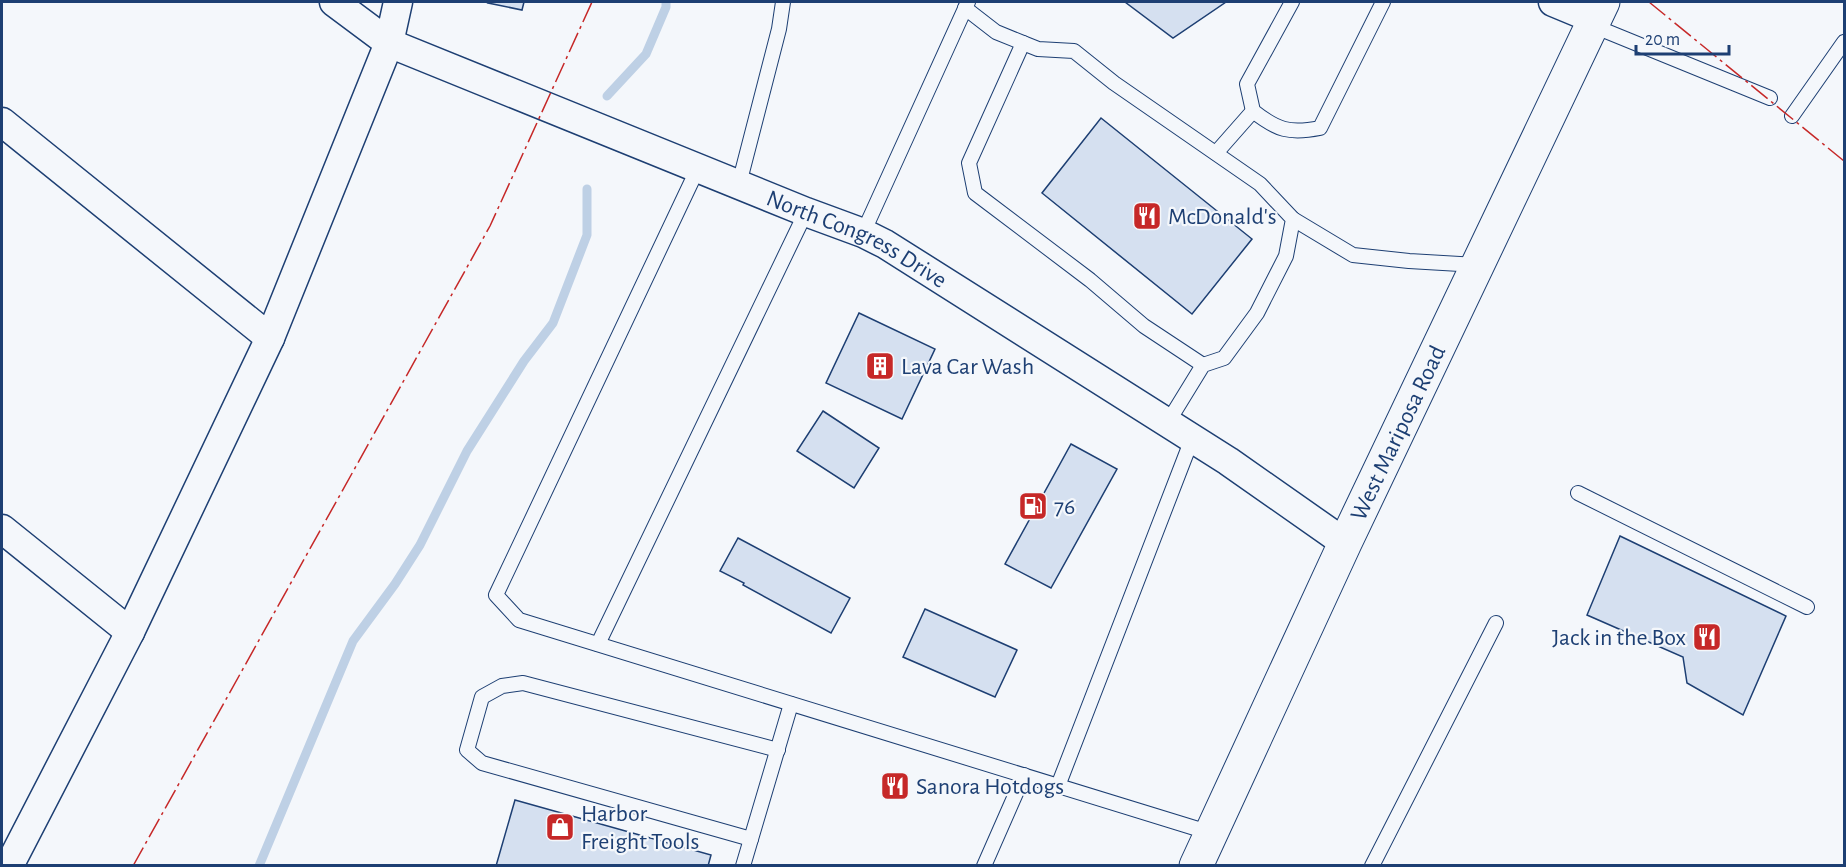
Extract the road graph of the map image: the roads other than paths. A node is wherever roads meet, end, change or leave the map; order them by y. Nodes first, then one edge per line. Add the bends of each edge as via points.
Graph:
1 (334, 2) edge
2 (398, 2) edge
3 (783, 2) edge
4 (1292, 2) edge
5 (1383, 2) edge
6 (1553, 2) edge
7 (966, 5) edge
8 (1596, 15) edge
9 (1845, 42) edge
10 (389, 43) junction
11 (1023, 43) junction
12 (1770, 98) dead end
13 (1253, 111) junction
14 (1792, 116) dead end
15 (2, 122) edge
16 (1216, 153) junction
17 (698, 168) junction
18 (739, 184) junction
19 (806, 212) junction
20 (1293, 219) junction
21 (863, 233) junction
22 (1477, 265) junction
23 (270, 338) junction
24 (1203, 365) junction
25 (1168, 422) junction
26 (1192, 439) junction
27 (1578, 493) dead end
28 (2, 529) edge
29 (1345, 543) junction
30 (1807, 607) dead end
31 (1496, 623) dead end
32 (130, 632) junction
33 (598, 644) junction
34 (791, 704) junction
35 (778, 750) junction
36 (1024, 775) junction
37 (1058, 786) junction
38 (1211, 833) junction
39 (751, 839) junction
40 (744, 865) edge
41 (9, 866) edge
42 (984, 866) edge
43 (1196, 866) edge
44 (1372, 866) edge

1 - 10 street, North Congress Drive
2 - 10 street
3 - 18 lane
4 - 13 lane via 1247,84
5 - 13 lane via 1320,128 1299,132 1272,126
6 - 8 street
7 - 11 lane via 996,32
7 - 21 lane
8 - 12 lane
8 - 22 main road, West Mariposa Road
9 - 14 lane
10 - 17 street, North Congress Drive
10 - 23 street
11 - 16 lane via 1038,49 1074,51
11 - 24 lane via 969,163 975,193 1090,279 1144,326
13 - 16 lane
15 - 23 street
16 - 20 lane via 1260,184
17 - 18 street, North Congress Drive
17 - 33 lane via 496,595 519,620
18 - 19 street, North Congress Drive
19 - 21 street, North Congress Drive
19 - 33 lane
20 - 22 lane via 1353,255
20 - 24 lane via 1286,256 1257,313 1224,358
21 - 25 street, North Congress Drive
22 - 29 main road, West Mariposa Road
23 - 32 street
24 - 25 lane
25 - 26 street, North Congress Drive
26 - 29 street, North Congress Drive
26 - 37 lane
27 - 30 lane
28 - 32 street
29 - 38 main road, West Mariposa Road
31 - 44 lane
32 - 41 street
33 - 34 lane
34 - 35 lane
34 - 36 lane
35 - 39 lane
35 - 39 lane via 523,683 502,686 482,697 467,750 482,763
36 - 37 lane
36 - 42 lane
37 - 38 lane
38 - 43 main road, West Mariposa Road
39 - 40 lane

